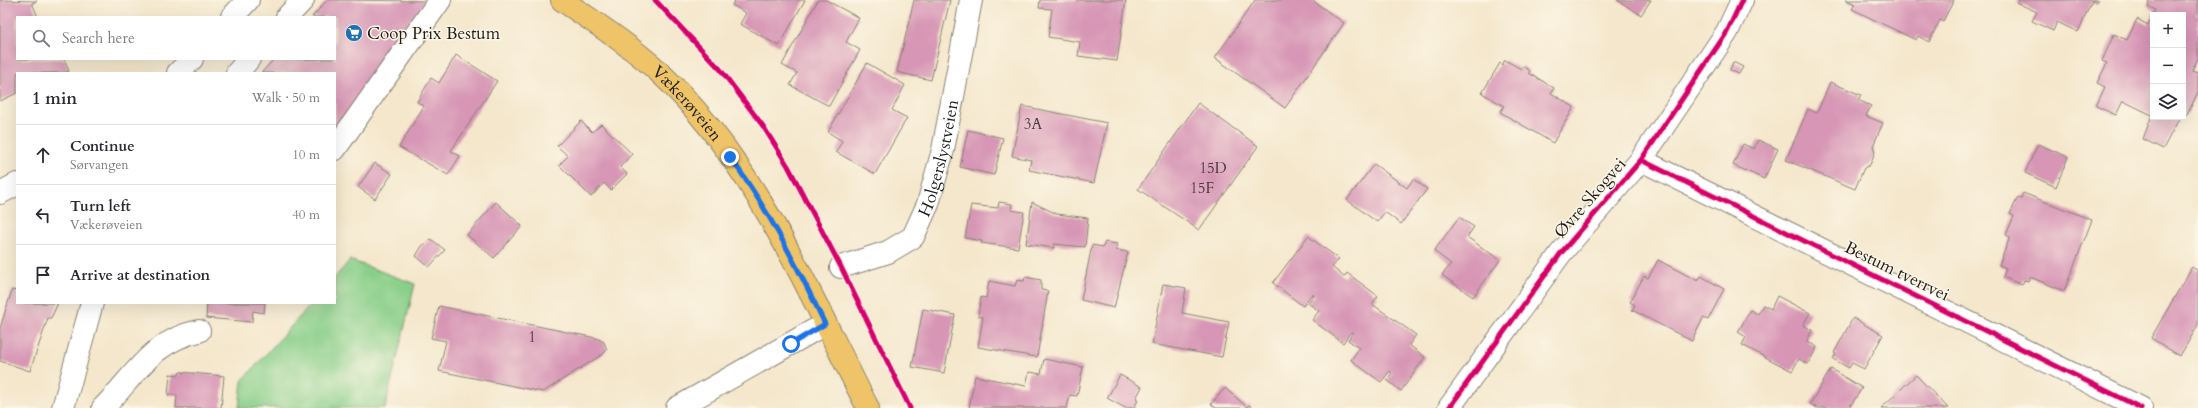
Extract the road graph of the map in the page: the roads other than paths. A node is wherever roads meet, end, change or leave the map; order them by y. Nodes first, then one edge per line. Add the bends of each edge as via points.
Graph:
1 (248, 0) edge
2 (303, 0) edge
3 (440, 0) edge
4 (562, 0) edge
5 (971, 0) edge
6 (1742, 0) edge
7 (233, 16) edge
8 (288, 16) edge
9 (191, 60) edge
10 (247, 60) edge
11 (179, 72) edge
12 (238, 72) edge
13 (336, 148) edge
14 (1641, 160) junction
15 (16, 185) edge
16 (0, 193) edge
17 (841, 267) dead end
18 (92, 304) edge
19 (825, 324) junction
20 (199, 331) dead end
21 (63, 408) edge
22 (103, 408) edge
23 (677, 408) edge
24 (868, 408) edge
25 (1449, 408) edge
26 (2140, 408) edge

1 - 7 street
2 - 8 street
3 - 13 street
4 - 19 main road, Vækerøveien via 638,54 660,73 710,130 764,208 800,272
5 - 17 street, Holgerslystveien via 943,150 928,204 913,237 888,252
6 - 14 street, Øvre Skogvei via 1727,32
9 - 11 street
10 - 12 street
14 - 25 street, Øvre Skogvei via 1562,253
14 - 26 street, Bestum tverrvei
15 - 16 street
18 - 21 street
19 - 23 street
19 - 24 main road, Vækerøveien
20 - 22 street via 183,334 164,344 145,361

